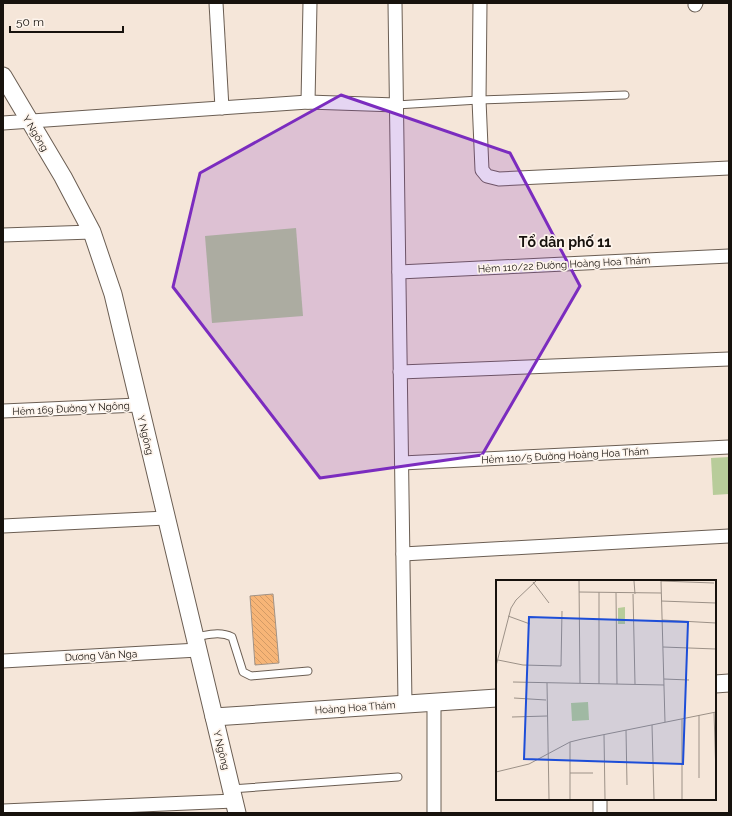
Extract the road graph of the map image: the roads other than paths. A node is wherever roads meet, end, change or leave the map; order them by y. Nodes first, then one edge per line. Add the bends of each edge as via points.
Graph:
1 (216, 3) edge
2 (310, 3) edge
3 (396, 3) edge
4 (480, 3) edge
5 (3, 76) edge
6 (625, 95) dead end
7 (479, 100) junction
8 (308, 102) junction
9 (396, 105) junction
10 (222, 108) junction
11 (29, 121) junction
12 (3, 123) edge
13 (729, 168) edge
14 (92, 232) junction
15 (3, 235) edge
16 (729, 256) edge
17 (399, 272) junction
18 (729, 359) edge
19 (400, 372) junction
20 (138, 405) junction
21 (3, 411) edge
22 (729, 447) edge
23 (402, 463) junction
24 (166, 518) junction
25 (3, 526) edge
26 (729, 536) edge
27 (403, 554) junction
28 (197, 643) junction
29 (3, 661) edge
30 (308, 671) dead end
31 (729, 683) edge
32 (716, 684) edge
33 (496, 698) edge
34 (434, 702) junction
35 (404, 704) junction
36 (214, 716) junction
37 (398, 777) dead end
38 (600, 800) edge
39 (234, 801) edge
40 (3, 811) edge
41 (434, 813) edge
42 (600, 813) edge

1 - 10 street
2 - 8 street
3 - 9 street
4 - 7 street
5 - 11 street, Y Ngông
6 - 7 lane
7 - 9 lane
7 - 13 street via 482,170 486,176 499,179
8 - 9 street
8 - 10 street
9 - 17 street
10 - 11 street
11 - 12 street
11 - 14 street, Y Ngông
14 - 15 street
14 - 20 street, Y Ngông via 113,294
16 - 17 street, Hẻm 110/22 Đường Hoàng Hoa Thám
17 - 19 street
18 - 19 street
19 - 23 street
20 - 21 street, Hẻm 169 Đường Y Ngông
20 - 24 street, Y Ngông
22 - 23 street, Hẻm 110/5 Đường Hoàng Hoa Thám
23 - 27 street
24 - 25 street
24 - 28 street, Y Ngông
26 - 27 street
27 - 35 street
28 - 29 street, Dương Vân Nga
28 - 30 lane via 212,634 232,637 243,672 251,676
28 - 36 street, Y Ngông
31 - 32 street
33 - 34 street, Hoàng Hoa Thám
34 - 35 street, Hoàng Hoa Thám
34 - 41 street
35 - 36 street, Hoàng Hoa Thám
36 - 39 street, Y Ngông
37 - 39 lane
38 - 42 street
39 - 40 street

